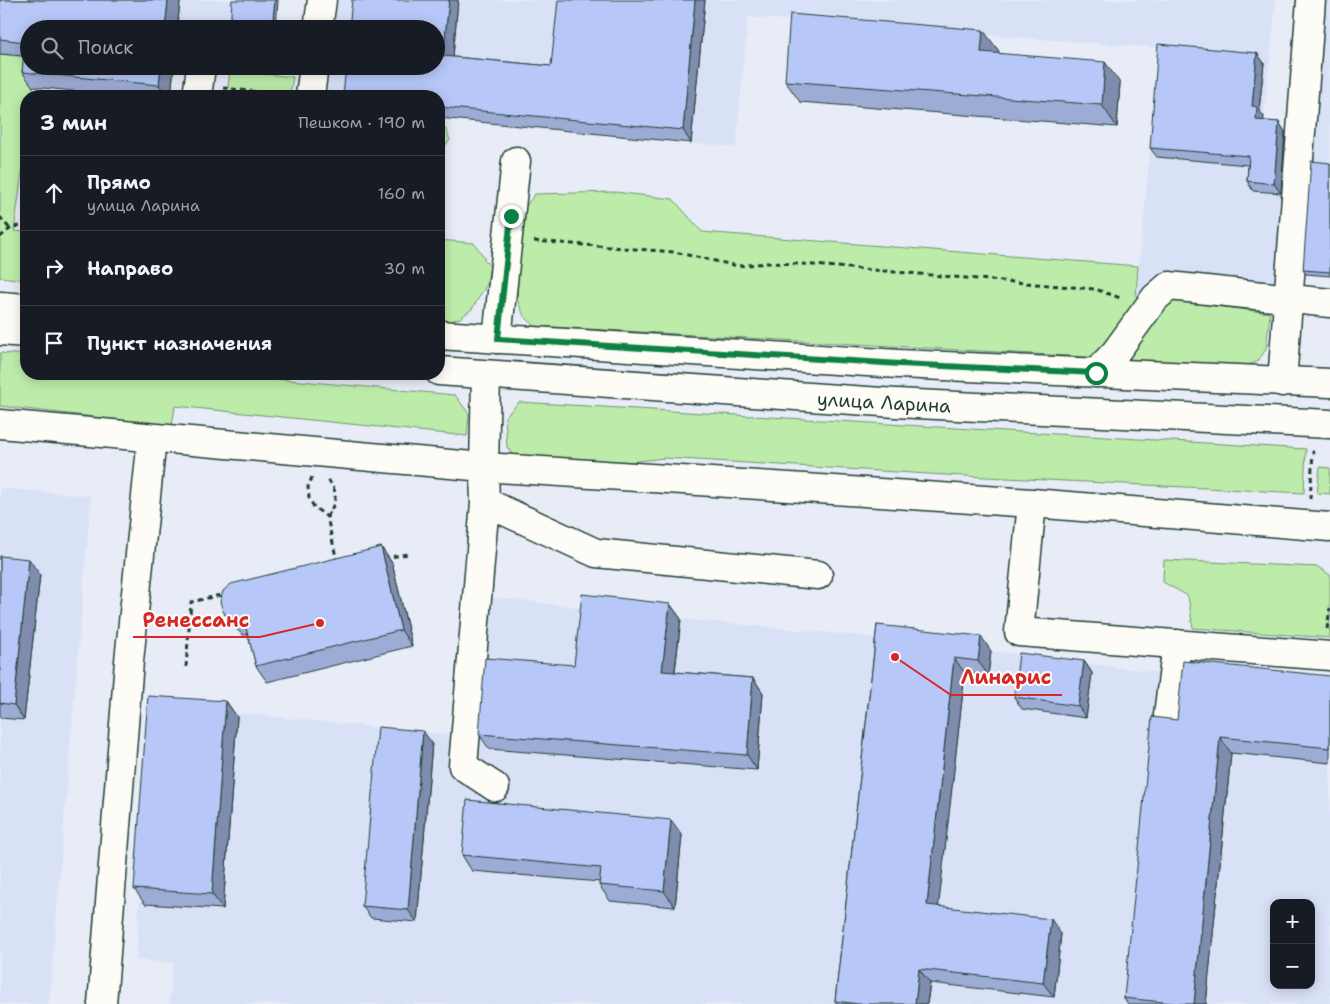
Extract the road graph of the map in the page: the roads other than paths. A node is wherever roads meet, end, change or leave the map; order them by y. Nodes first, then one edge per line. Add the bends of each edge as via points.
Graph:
1 (322, 0) edge
2 (1311, 0) edge
3 (319, 20) edge
4 (310, 75) edge
5 (303, 90) edge
6 (516, 161) dead end
7 (1288, 300) junction
8 (1330, 303) edge
9 (0, 306) edge
10 (20, 308) edge
11 (0, 331) edge
12 (20, 333) edge
13 (445, 335) edge
14 (498, 339) junction
15 (445, 372) edge
16 (1096, 373) junction
17 (486, 375) junction
18 (1282, 382) junction
19 (1330, 384) edge
20 (0, 424) edge
21 (1330, 424) edge
22 (152, 438) junction
23 (484, 467) junction
24 (485, 502) junction
25 (1032, 503) junction
26 (1330, 527) edge
27 (818, 575) dead end
28 (1328, 643) edge
29 (1177, 644) junction
30 (1168, 715) dead end
31 (496, 787) dead end
32 (102, 1004) edge

1 - 3 main road
2 - 7 main road
4 - 5 main road
6 - 14 main road
7 - 8 main road
7 - 16 main road via 1169,286 1155,298 1115,353
7 - 18 main road
9 - 10 main road
11 - 12 main road
13 - 14 main road, улица Ларина
14 - 16 main road, улица Ларина
15 - 17 main road, улица Ларина
16 - 18 main road, улица Ларина
17 - 21 main road, улица Ларина via 896,403
17 - 23 main road
18 - 19 main road, улица Ларина
20 - 22 main road
22 - 23 main road
22 - 32 main road via 129,661
23 - 24 main road
23 - 25 main road
24 - 27 main road via 596,553
24 - 31 main road via 463,766
25 - 26 main road
25 - 29 main road via 1018,632
28 - 29 main road
29 - 30 main road

